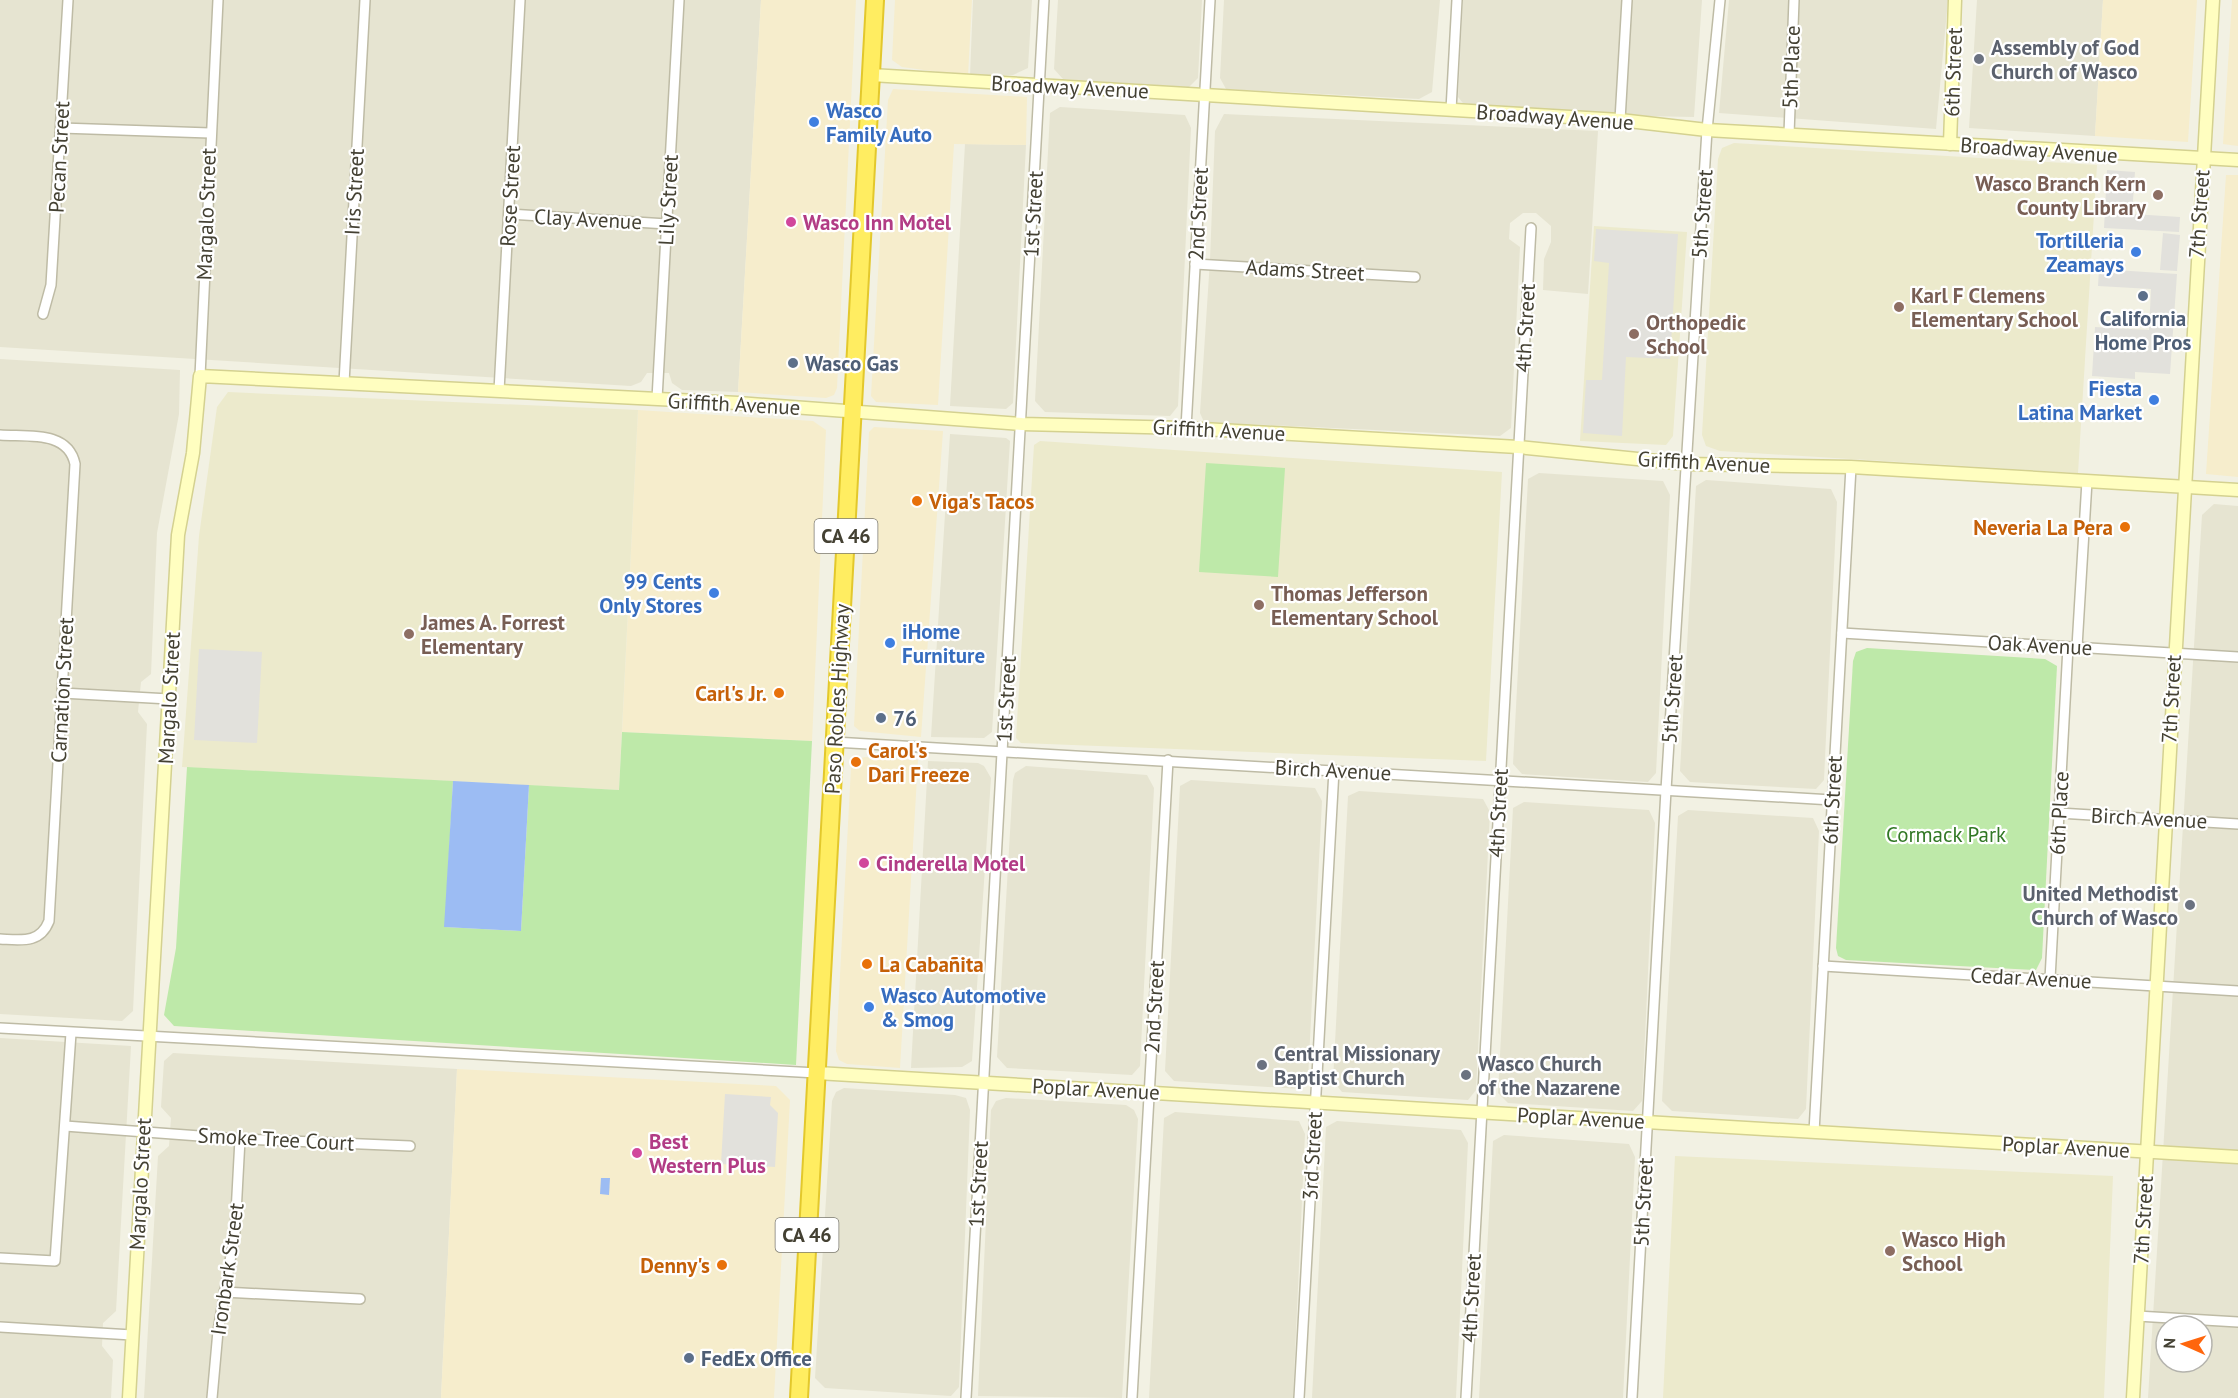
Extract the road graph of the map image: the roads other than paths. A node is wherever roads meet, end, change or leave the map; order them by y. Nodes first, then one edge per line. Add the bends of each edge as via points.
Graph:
1 (68, 0) edge
2 (218, 0) edge
3 (365, 0) edge
4 (520, 0) edge
5 (679, 0) edge
6 (875, 0) edge
7 (1044, 0) edge
8 (1210, 0) edge
9 (1457, 0) edge
10 (1627, 0) edge
11 (1720, 0) edge
12 (1794, 0) edge
13 (1955, 0) edge
14 (2213, 0) edge
15 (871, 75) junction
16 (1039, 85) junction
17 (1204, 95) junction
18 (1450, 110) junction
19 (1620, 120) junction
20 (61, 128) junction
21 (1707, 130) junction
22 (210, 133) junction
23 (1789, 134) junction
24 (1950, 144) junction
25 (2203, 159) junction
26 (2238, 160) edge
27 (509, 214) junction
28 (667, 224) junction
29 (1531, 228) dead end
30 (1195, 264) junction
31 (1415, 277) dead end
32 (43, 314) dead end
33 (200, 376) junction
34 (344, 383) junction
35 (499, 391) junction
36 (657, 399) junction
37 (852, 412) junction
38 (1022, 424) junction
39 (1186, 428) junction
40 (0, 435) edge
41 (1518, 447) junction
42 (1687, 464) junction
43 (1851, 467) junction
44 (2087, 481) junction
45 (2183, 487) junction
46 (2238, 490) edge
47 (1842, 633) junction
48 (2073, 647) junction
49 (2174, 653) junction
50 (2238, 657) edge
51 (62, 693) junction
52 (169, 699) junction
53 (834, 742) junction
54 (1003, 753) junction
55 (1167, 760) junction
56 (1334, 770) junction
57 (1500, 780) junction
58 (1666, 790) junction
59 (1832, 800) junction
60 (2059, 813) junction
61 (2165, 819) junction
62 (2238, 824) edge
63 (0, 939) edge
64 (1823, 966) junction
65 (2050, 979) junction
66 (2156, 986) junction
67 (2238, 990) edge
68 (0, 1028) edge
69 (71, 1033) junction
70 (148, 1038) junction
71 (817, 1073) junction
72 (984, 1083) junction
73 (1149, 1093) junction
74 (1315, 1102) junction
75 (1481, 1112) junction
76 (1648, 1122) junction
77 (65, 1126) junction
78 (143, 1130) junction
79 (1814, 1132) junction
80 (240, 1139) junction
81 (410, 1146) dead end
82 (2146, 1152) junction
83 (2238, 1157) edge
84 (0, 1258) edge
85 (224, 1292) junction
86 (360, 1299) dead end
87 (2137, 1316) junction
88 (2238, 1322) edge
89 (0, 1327) edge
90 (132, 1335) junction
91 (129, 1398) edge
92 (212, 1398) edge
93 (799, 1398) edge
94 (966, 1398) edge
95 (1132, 1398) edge
96 (1299, 1398) edge
97 (1466, 1398) edge
98 (1632, 1398) edge
99 (2133, 1398) edge

1 - 20 street, Pecan Street
2 - 22 street, Margalo Street
3 - 34 street, Iris Street
4 - 27 street, Rose Street
5 - 28 street, Lily Street
6 - 15 highway, Paso Robles Highway / CA 46
7 - 16 street, 1st Street
8 - 17 street, 2nd Street
9 - 18 street
10 - 19 street
11 - 21 street, 5th Street
12 - 23 street, 5th Place
13 - 24 street, 6th Street
14 - 25 street, 7th Street
15 - 16 street, Broadway Avenue
15 - 37 highway, Paso Robles Highway / CA 46
16 - 17 street, Broadway Avenue
16 - 38 street, 1st Street
17 - 18 street, Broadway Avenue
17 - 30 street, 2nd Street
18 - 19 street, Broadway Avenue
19 - 21 street, Broadway Avenue
20 - 22 street
20 - 32 street, Pecan Street via 51,285
21 - 23 street, Broadway Avenue
21 - 42 street, 5th Street
22 - 33 street, Margalo Street
23 - 24 street, Broadway Avenue
24 - 25 street, Broadway Avenue
25 - 26 street, Broadway Avenue
25 - 45 street, 7th Street
27 - 28 street, Clay Avenue
27 - 35 street, Rose Street
28 - 36 street, Lily Street
29 - 41 street, 4th Street
30 - 31 street, Adams Street
30 - 39 street, 2nd Street
33 - 34 street, Griffith Avenue
33 - 52 street, Margalo Street via 193,453 178,535
34 - 35 street, Griffith Avenue
35 - 36 street, Griffith Avenue
36 - 37 street, Griffith Avenue
37 - 38 street, Griffith Avenue
37 - 53 highway, Paso Robles Highway / CA 46
38 - 39 street, Griffith Avenue
38 - 54 street, 1st Street
39 - 41 street, Griffith Avenue
40 - 51 street, Carnation Street via 48,438 67,446 75,464
41 - 42 street, Griffith Avenue
41 - 57 street, 4th Street
42 - 43 street, Griffith Avenue
42 - 58 street, 5th Street
43 - 44 street, Griffith Avenue
43 - 47 street, 6th Street
44 - 45 street, Griffith Avenue
44 - 48 street, 6th Place
45 - 46 street, Griffith Avenue
45 - 49 street, 7th Street
47 - 48 street, Oak Avenue
47 - 59 street, 6th Street
48 - 49 street, Oak Avenue
48 - 60 street, 6th Place
49 - 50 street, Oak Avenue
49 - 61 street, 7th Street
51 - 52 street
51 - 63 street, Carnation Street via 49,921 41,934 27,940
52 - 70 street, Margalo Street
53 - 54 street, Birch Avenue
53 - 71 highway, Paso Robles Highway / CA 46
54 - 55 street, Birch Avenue
54 - 72 street, 1st Street
55 - 56 street, Birch Avenue
55 - 73 street, 2nd Street
56 - 57 street, Birch Avenue
56 - 74 street, 3rd Street
57 - 58 street, Birch Avenue
57 - 75 street, 4th Street
58 - 59 street, Birch Avenue
58 - 76 street, 5th Street
59 - 64 street, 6th Street
60 - 61 street, Birch Avenue
60 - 65 street, 6th Place
61 - 62 street, Birch Avenue
61 - 66 street, 7th Street
64 - 65 street, Cedar Avenue
64 - 79 street, 6th Street
65 - 66 street, Cedar Avenue
66 - 67 street, Cedar Avenue
66 - 82 street, 7th Street
68 - 69 street
69 - 70 street
69 - 77 street
70 - 71 street
70 - 78 street, Margalo Street
71 - 72 street, Poplar Avenue
71 - 93 highway, Paso Robles Highway / CA 46
72 - 73 street, Poplar Avenue
72 - 94 street, 1st Street
73 - 74 street, Poplar Avenue
73 - 95 street, 2nd Street
74 - 75 street, Poplar Avenue
74 - 96 street, 3rd Street
75 - 76 street, Poplar Avenue
75 - 97 street, 4th Street
76 - 79 street, Poplar Avenue
76 - 98 street, 5th Street
77 - 78 street, Smoke Tree Court
77 - 84 street via 55,1261
78 - 80 street, Smoke Tree Court
78 - 90 street, Margalo Street
79 - 82 street, Poplar Avenue
80 - 81 street, Smoke Tree Court
80 - 85 street, Ironbark Street via 235,1232
82 - 83 street, Poplar Avenue
82 - 87 street, 7th Street
85 - 86 street
85 - 92 street, Ironbark Street
87 - 88 street
87 - 99 street, 7th Street
89 - 90 street
90 - 91 street, Margalo Street

